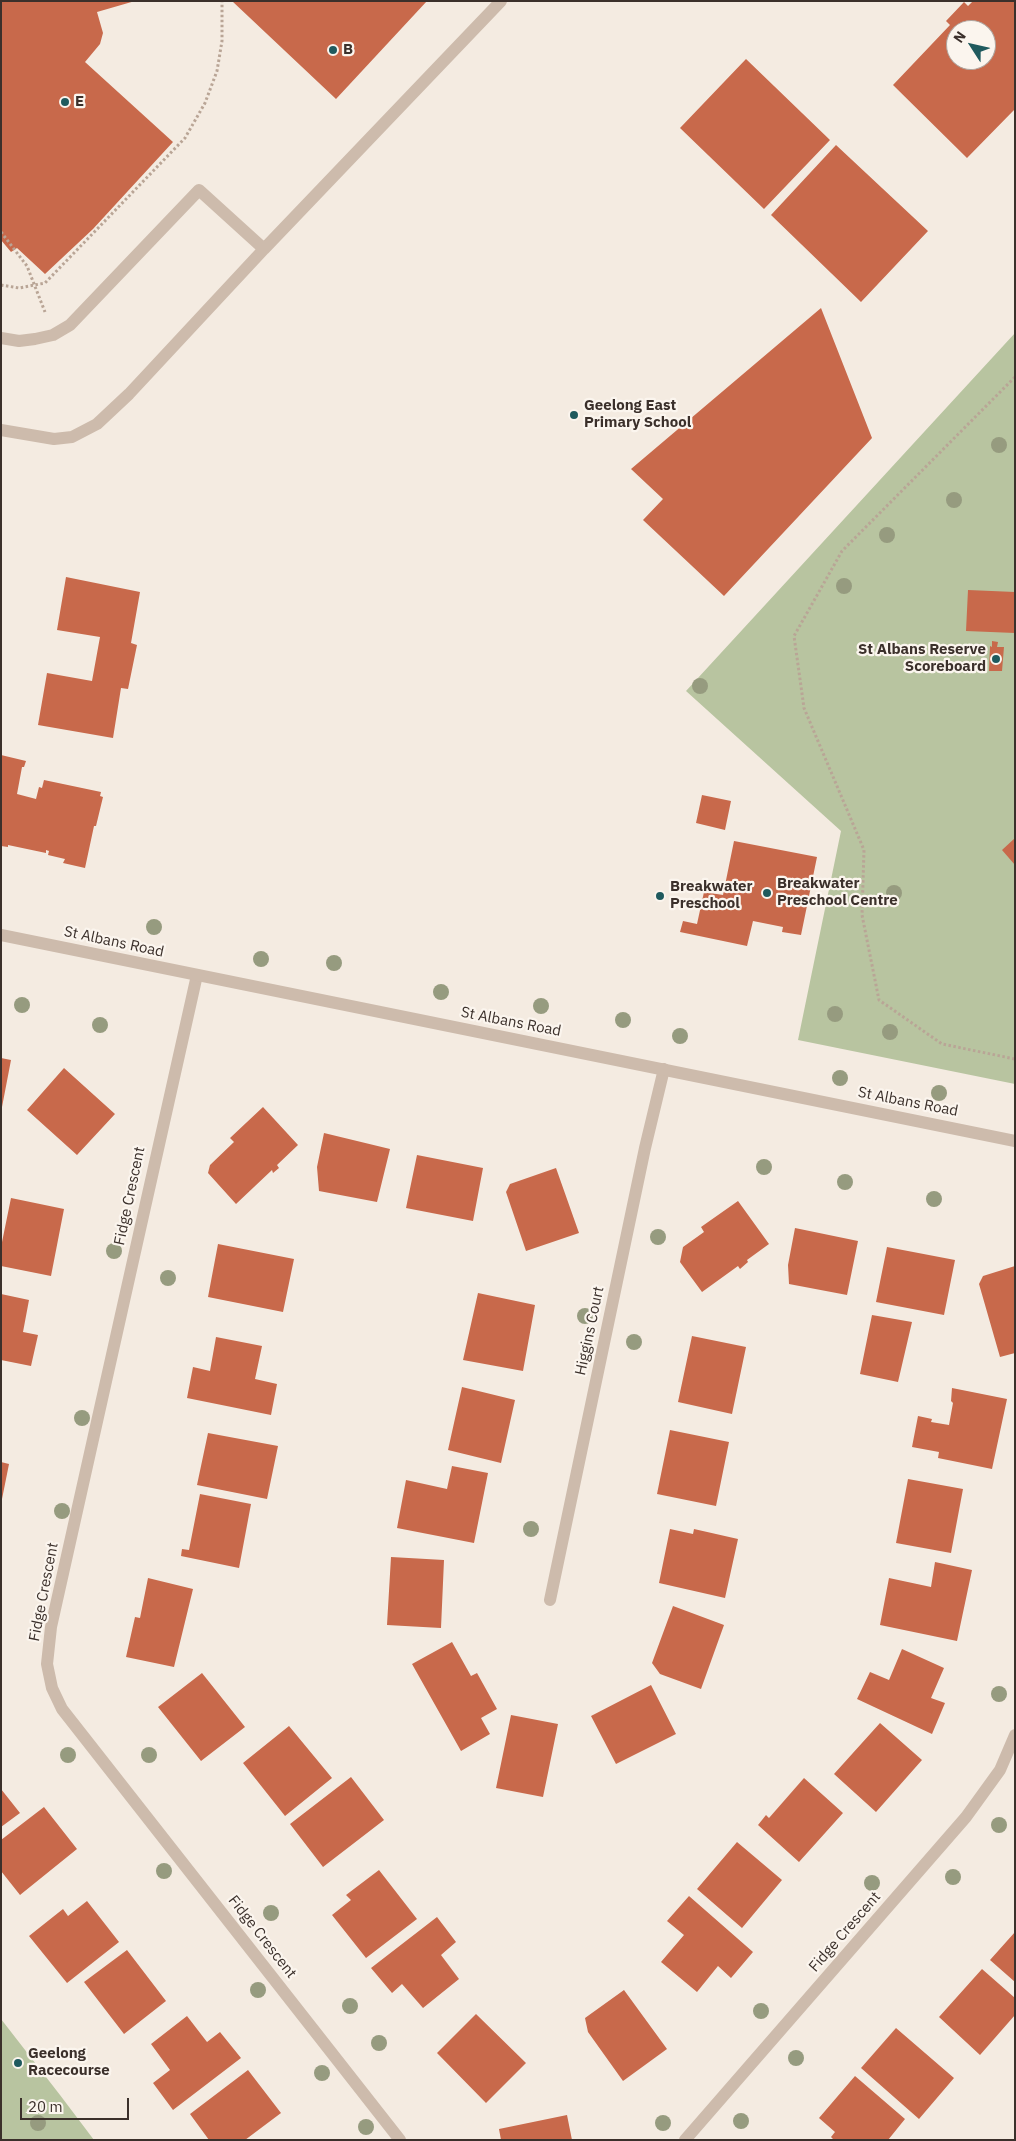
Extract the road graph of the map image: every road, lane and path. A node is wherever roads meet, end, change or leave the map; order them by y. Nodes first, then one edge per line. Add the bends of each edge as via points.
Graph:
1 (222, 1) edge
2 (501, 1) edge
3 (1, 232) edge
4 (264, 249) junction
5 (1, 285) edge
6 (35, 285) junction
7 (53, 335) junction
8 (1, 338) edge
9 (1015, 377) edge
10 (1, 430) edge
11 (1, 935) edge
12 (197, 975) junction
13 (1015, 1059) edge
14 (664, 1069) junction
15 (1015, 1141) edge
16 (550, 1600) dead end
17 (1015, 1735) edge
18 (400, 2140) edge
19 (685, 2140) edge

1 - 6 path via 223,29 217,71 191,130 45,283
2 - 4 street
3 - 6 path via 27,266
4 - 7 street via 199,190 76,320
4 - 10 street via 97,424 72,436 54,439
5 - 6 path via 19,288
6 - 7 path
7 - 8 street via 27,340
9 - 13 path via 842,551 794,636 804,708 864,850 862,915 878,1000 942,1044
11 - 12 street, St Albans Road
12 - 14 street, St Albans Road
12 - 18 street, Fidge Crescent via 51,1627 47,1664 52,1688 62,1709
14 - 15 street, St Albans Road
14 - 16 street, Higgins Court
17 - 19 street, Fidge Crescent via 1000,1770 966,1817

